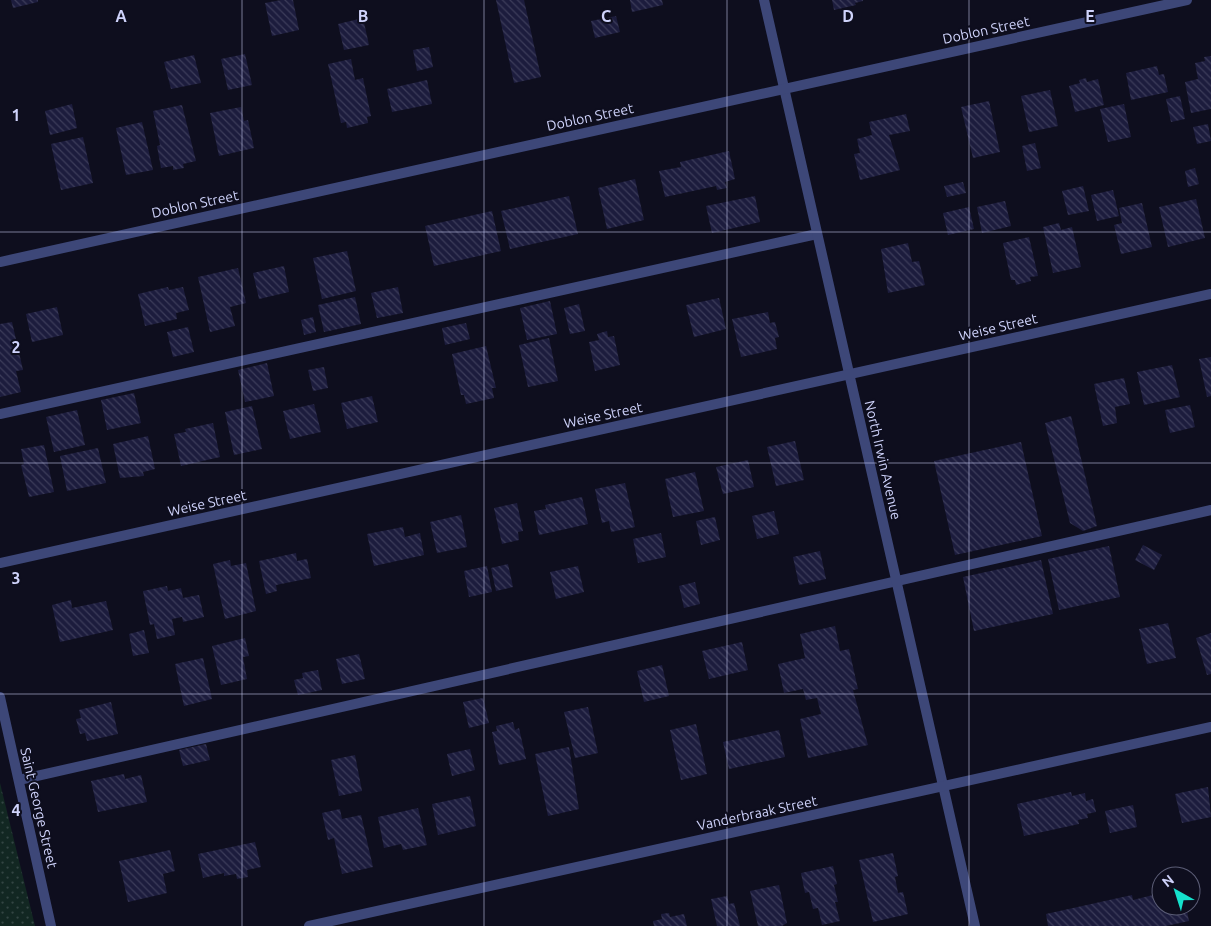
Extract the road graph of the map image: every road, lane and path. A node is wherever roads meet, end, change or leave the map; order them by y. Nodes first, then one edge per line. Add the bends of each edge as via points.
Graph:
1 (764, 0) edge
2 (1187, 0) edge
3 (1163, 3) edge
4 (784, 88) junction
5 (817, 234) junction
6 (0, 262) edge
7 (1211, 294) edge
8 (849, 374) junction
9 (0, 414) edge
10 (1211, 510) edge
11 (0, 563) edge
12 (896, 580) junction
13 (0, 697) edge
14 (1211, 727) edge
15 (19, 780) junction
16 (943, 786) junction
17 (51, 926) edge
18 (309, 926) edge
19 (976, 926) edge

1 - 4 street, North Irwin Avenue
2 - 3 street, Doblon Street
3 - 4 street, Doblon Street
4 - 5 street, North Irwin Avenue
4 - 6 street, Doblon Street
5 - 8 street, North Irwin Avenue
5 - 9 street
7 - 8 street, Weise Street
8 - 11 street, Weise Street
8 - 12 street, North Irwin Avenue
10 - 12 street
12 - 15 street
12 - 16 street, North Irwin Avenue
13 - 15 street, Saint George Street
14 - 16 street, Vanderbraak Street
15 - 17 street, Saint George Street
16 - 18 street, Vanderbraak Street
16 - 19 street, North Irwin Avenue

